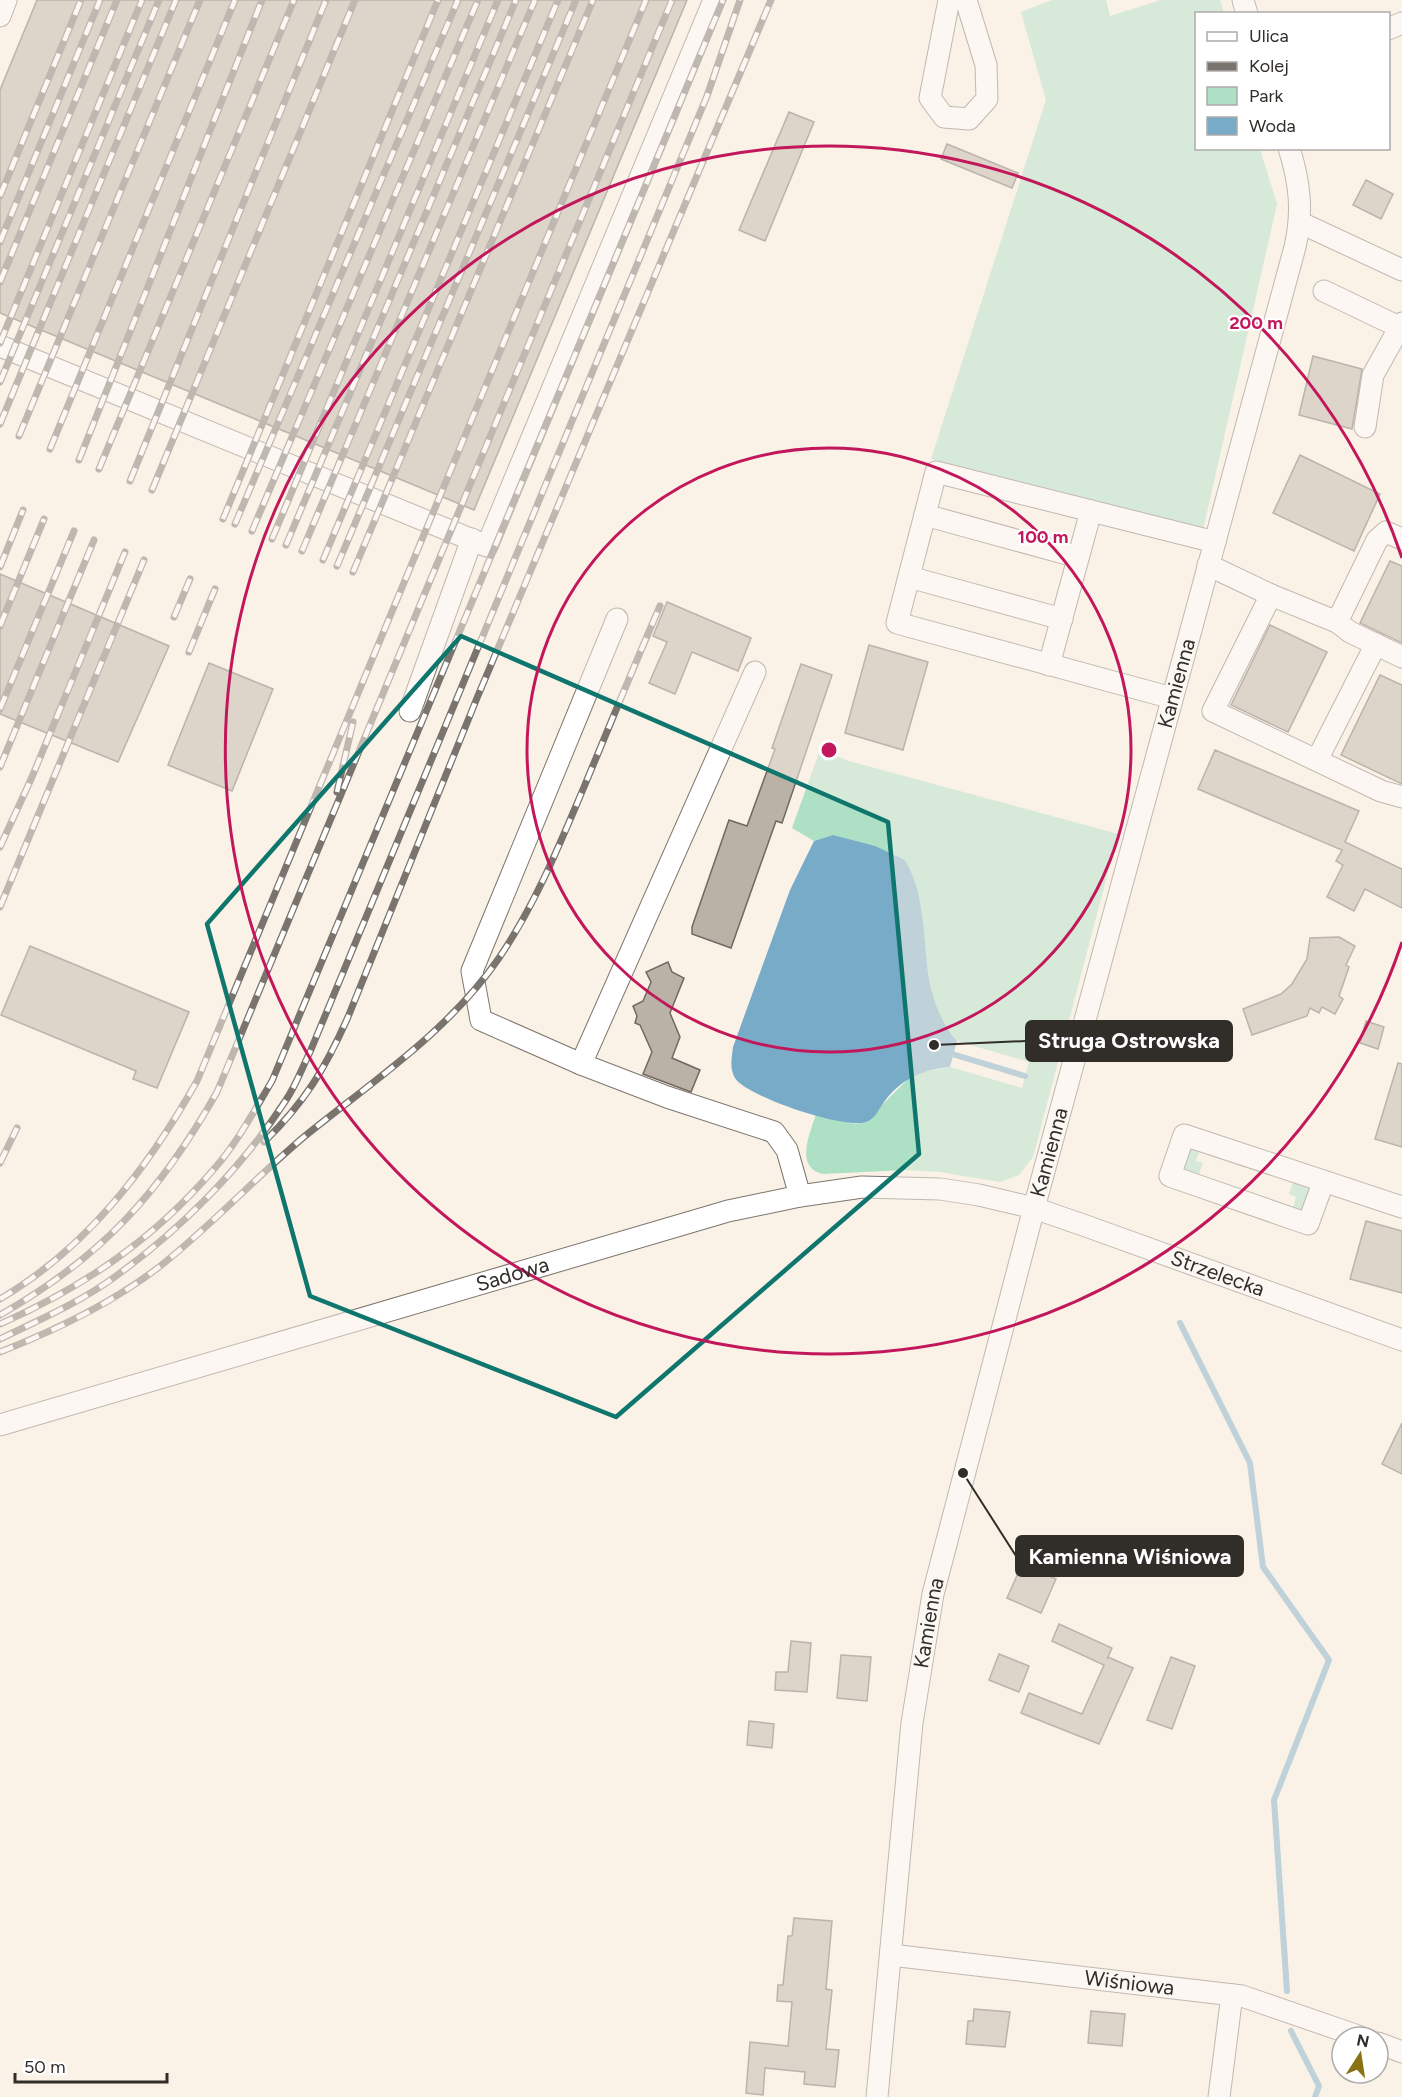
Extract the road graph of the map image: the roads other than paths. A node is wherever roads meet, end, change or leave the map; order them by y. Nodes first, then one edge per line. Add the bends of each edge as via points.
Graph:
1 (6, 0) edge
2 (714, 0) edge
3 (949, 0) edge
4 (966, 0) edge
5 (0, 16) edge
6 (1290, 150) edge
7 (1301, 223) junction
8 (1402, 270) edge
9 (1324, 291) dead end
10 (1401, 325) edge
11 (0, 346) edge
12 (1365, 427) dead end
13 (1091, 511) junction
14 (925, 515) junction
15 (472, 539) junction
16 (1402, 539) edge
17 (1215, 542) junction
18 (1078, 557) junction
19 (1208, 565) junction
20 (909, 577) junction
21 (1271, 595) junction
22 (618, 619) dead end
23 (1062, 619) junction
24 (1337, 622) junction
25 (1376, 644) junction
26 (1402, 657) edge
27 (1049, 665) junction
28 (755, 672) dead end
29 (1172, 698) junction
30 (410, 711) dead end
31 (1317, 760) junction
32 (1402, 797) edge
33 (581, 1064) junction
34 (1323, 1183) junction
35 (800, 1196) junction
36 (1402, 1207) edge
37 (1034, 1208) junction
38 (1402, 1340) edge
39 (0, 1425) edge
40 (891, 1955) junction
41 (1232, 1995) junction
42 (1330, 2027) edge
43 (878, 2097) edge
44 (1219, 2097) edge

1 - 5 street
2 - 15 street via 487,546
3 - 4 street via 930,98 944,117 969,119 987,99 986,65
6 - 7 street, Kamienna via 1300,191
7 - 8 street
7 - 17 street, Kamienna
9 - 10 street
10 - 12 street via 1373,375
11 - 15 street
13 - 14 street via 936,472
13 - 17 street
13 - 18 street
14 - 18 street
14 - 20 street
15 - 30 street
16 - 24 street via 1386,532 1377,540
17 - 19 street, Kamienna
18 - 23 street
19 - 21 street
19 - 29 street, Kamienna
20 - 23 street
20 - 27 street via 897,623
21 - 24 street
21 - 31 street via 1213,711
22 - 33 street via 472,971 481,1020
23 - 27 street
24 - 25 street
25 - 26 street
25 - 31 street
27 - 29 street
28 - 33 street
29 - 37 street, Kamienna
31 - 32 street
33 - 35 street via 667,1098 774,1132 786,1150
34 - 34 street via 1184,1135 1170,1176 1308,1224
34 - 36 street
35 - 37 street, Sadowa via 898,1186 966,1192
35 - 39 street, Sadowa via 728,1211
37 - 38 street, Strzelecka
37 - 40 street, Kamienna via 933,1594 912,1723
40 - 41 street, Wiśniowa
40 - 43 street, Kamienna
41 - 42 street, Wiśniowa
41 - 44 street

